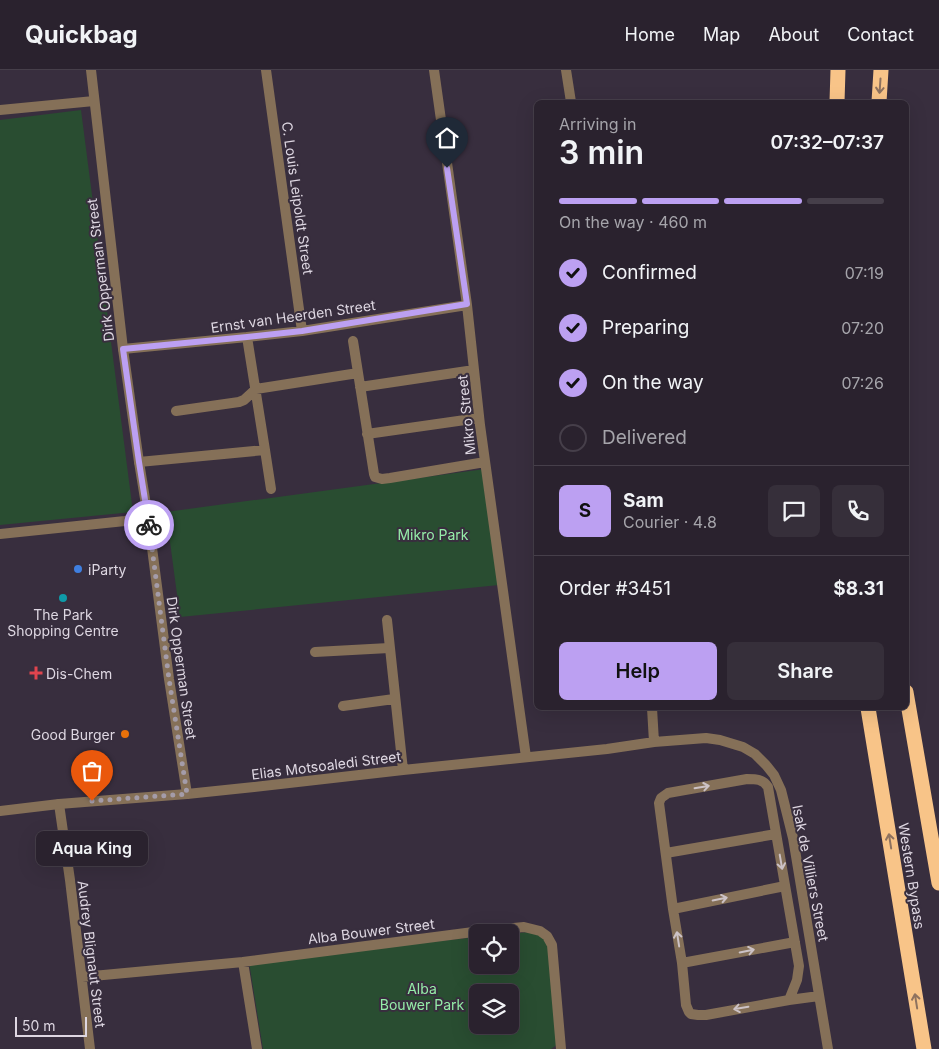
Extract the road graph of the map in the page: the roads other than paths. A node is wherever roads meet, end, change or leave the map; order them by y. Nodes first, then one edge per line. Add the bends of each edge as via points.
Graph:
1 (91, 70) edge
2 (266, 70) edge
3 (434, 70) edge
4 (566, 70) edge
5 (838, 70) edge
6 (881, 70) edge
7 (571, 100) edge
8 (837, 100) edge
9 (879, 100) edge
10 (94, 101) junction
11 (0, 110) edge
12 (467, 304) junction
13 (302, 331) junction
14 (247, 337) junction
15 (353, 341) dead end
16 (123, 349) junction
17 (474, 370) junction
18 (358, 373) junction
19 (360, 387) junction
20 (256, 389) junction
21 (176, 412) dead end
22 (479, 418) junction
23 (367, 434) junction
24 (265, 450) junction
25 (139, 462) junction
26 (485, 462) junction
27 (272, 489) dead end
28 (148, 517) junction
29 (0, 534) edge
30 (387, 620) dead end
31 (389, 648) junction
32 (315, 652) dead end
33 (394, 699) junction
34 (343, 706) dead end
35 (909, 709) edge
36 (652, 710) edge
37 (868, 710) edge
38 (654, 742) junction
39 (526, 757) junction
40 (403, 770) junction
41 (187, 794) junction
42 (59, 804) junction
43 (0, 810) edge
44 (776, 834) junction
45 (666, 854) junction
46 (939, 883) edge
47 (785, 886) junction
48 (673, 909) junction
49 (795, 942) junction
50 (243, 962) junction
51 (682, 963) junction
52 (82, 976) junction
53 (818, 996) junction
54 (789, 1000) junction
55 (90, 1049) edge
56 (257, 1049) edge
57 (561, 1049) edge
58 (828, 1049) edge
59 (924, 1049) edge

1 - 10 street, Dirk Opperman Street
2 - 13 street, C. Louis Leipoldt Street
3 - 12 street, Mikro Street
4 - 7 street
5 - 8 highway
6 -> 9 highway
10 - 11 street
10 - 16 street, Dirk Opperman Street
12 - 13 street, Ernst van Heerden Street
12 - 17 street, Mikro Street
13 - 14 street, Ernst van Heerden Street
14 - 16 street, Ernst van Heerden Street
14 - 20 street
15 - 18 street
16 - 25 street, Dirk Opperman Street
17 - 19 street
17 - 22 street, Mikro Street
18 - 19 street
18 - 20 street
19 - 23 street
20 - 21 street via 239,402
20 - 24 street
22 - 23 street
22 - 26 street, Mikro Street
23 - 26 street via 377,478
24 - 25 street
24 - 27 street
25 - 28 street, Dirk Opperman Street
26 - 39 street, Mikro Street
28 - 29 street
28 - 41 street, Dirk Opperman Street
30 - 31 street
31 - 32 street
31 - 33 street
33 - 34 street
33 - 40 street
35 - 46 highway, Western Bypass
36 - 38 street
59 -> 37 highway, Western Bypass
38 - 39 street, Elias Motsoaledi Street
38 - 53 street, Isak de Villiers Street via 706,738 732,743 754,754 774,775 793,838
39 - 40 street, Elias Motsoaledi Street
40 - 41 street, Elias Motsoaledi Street
41 - 42 street, Elias Motsoaledi Street
42 - 43 street, Elias Motsoaledi Street
42 - 52 street, Audrey Blignaut Street
44 - 45 street
45 -> 44 street via 660,803 661,798 672,792 748,779 763,781 768,787
44 -> 47 street
45 - 48 street
48 -> 47 street
47 - 49 street
51 -> 48 street
51 -> 49 street
49 - 54 street via 799,974
50 - 52 street, Alba Bouwer Street
50 - 56 street
50 - 57 street, Alba Bouwer Street via 481,931 533,928 547,936 552,945
54 -> 51 street via 706,1015 691,1014 686,1005
52 - 55 street, Audrey Blignaut Street
53 - 54 street
53 - 58 street, Isak de Villiers Street

